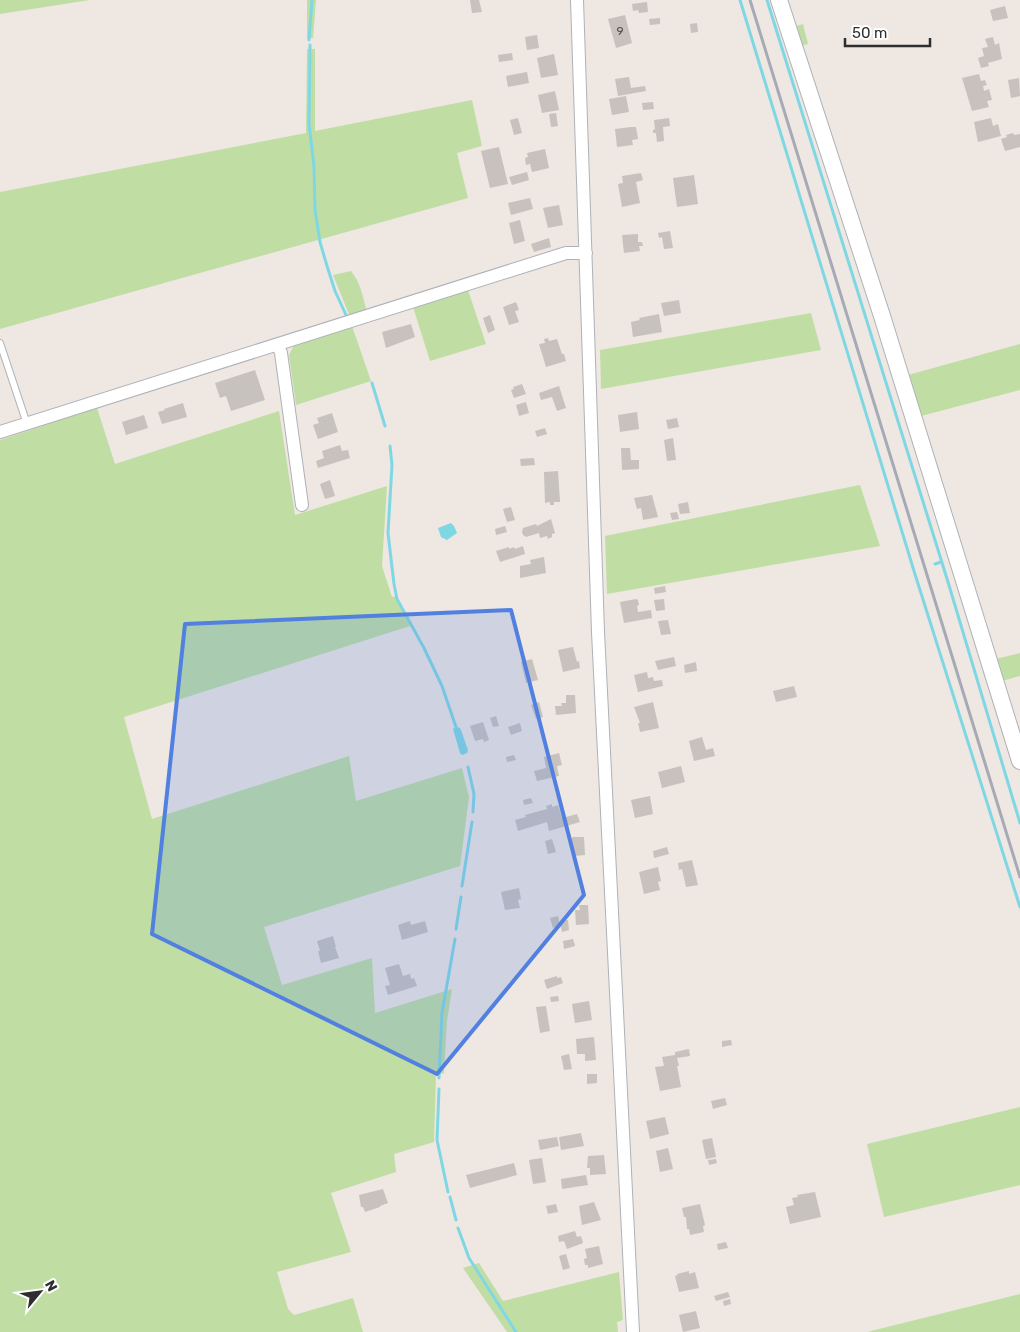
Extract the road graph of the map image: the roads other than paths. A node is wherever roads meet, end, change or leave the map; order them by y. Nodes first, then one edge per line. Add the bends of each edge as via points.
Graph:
1 (577, 0) edge
2 (779, 0) edge
3 (586, 253) junction
4 (0, 343) edge
5 (278, 345) junction
6 (27, 424) junction
7 (0, 432) edge
8 (302, 505) dead end
9 (1020, 761) edge
10 (633, 1332) edge

1 - 3 street
2 - 9 street via 882,316
3 - 5 street via 566,253
3 - 10 street via 598,641
4 - 6 lane
5 - 6 street
5 - 8 street
6 - 7 street

